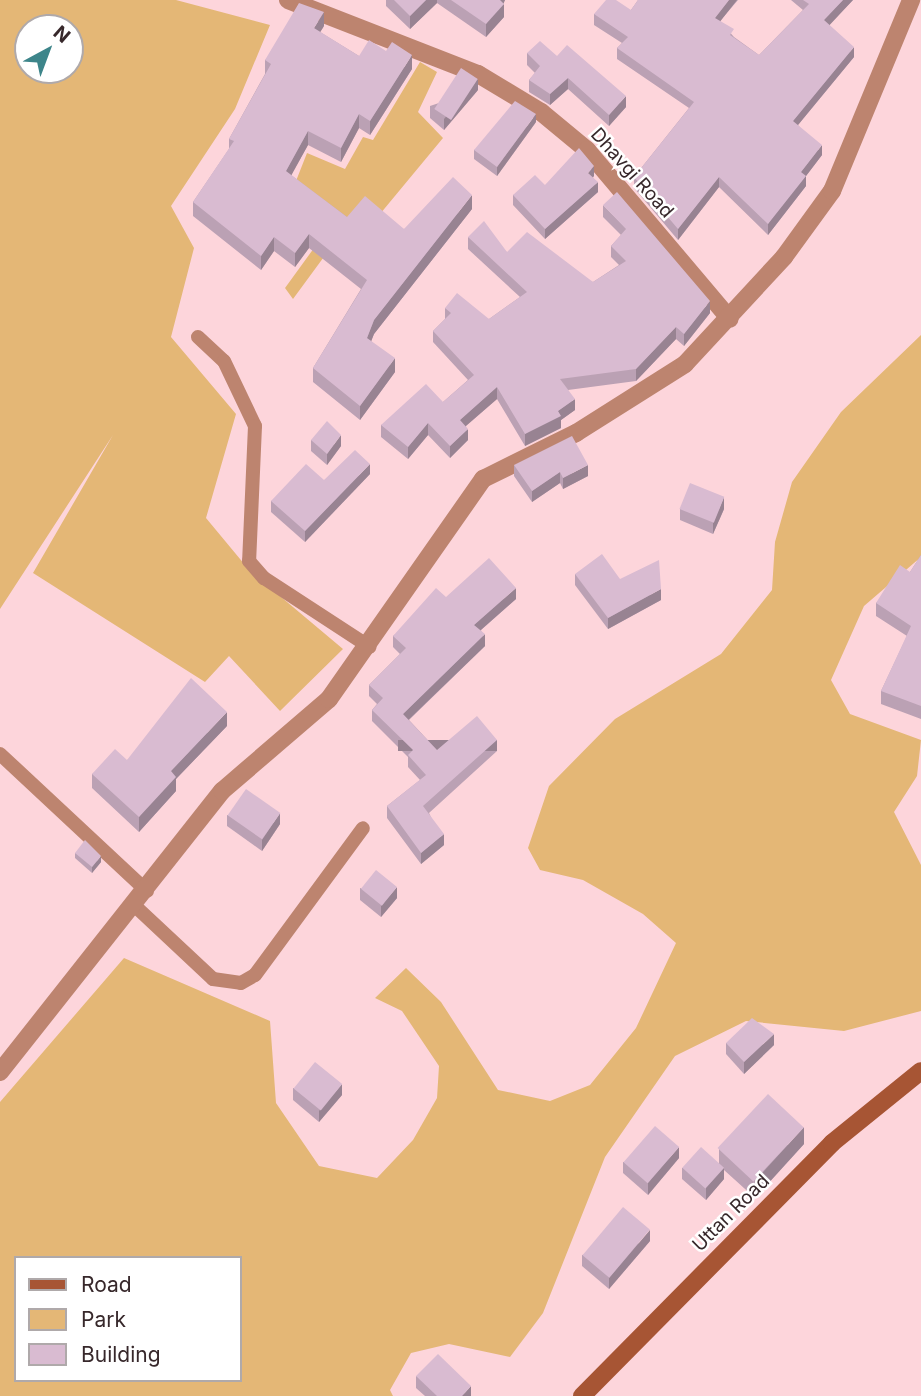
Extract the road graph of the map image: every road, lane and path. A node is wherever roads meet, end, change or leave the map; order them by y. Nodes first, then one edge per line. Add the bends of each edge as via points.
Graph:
1 (288, 0) edge
2 (911, 0) edge
3 (730, 319) junction
4 (198, 337) dead end
5 (370, 647) junction
6 (0, 754) edge
7 (363, 828) dead end
8 (147, 891) junction
9 (135, 906) junction
10 (921, 1071) edge
11 (0, 1072) edge
12 (582, 1396) edge

1 - 3 street, Dhavgi Road via 478,74 541,112 587,150
2 - 3 street via 832,191
3 - 5 street via 685,364 576,433 483,479
4 - 5 lane via 224,360 255,426 249,561 264,578
5 - 8 street via 329,699 222,791
6 - 8 lane
7 - 9 lane via 255,975 241,983 213,979
8 - 9 street
9 - 11 street
10 - 12 main road, Uttan Road via 832,1143

